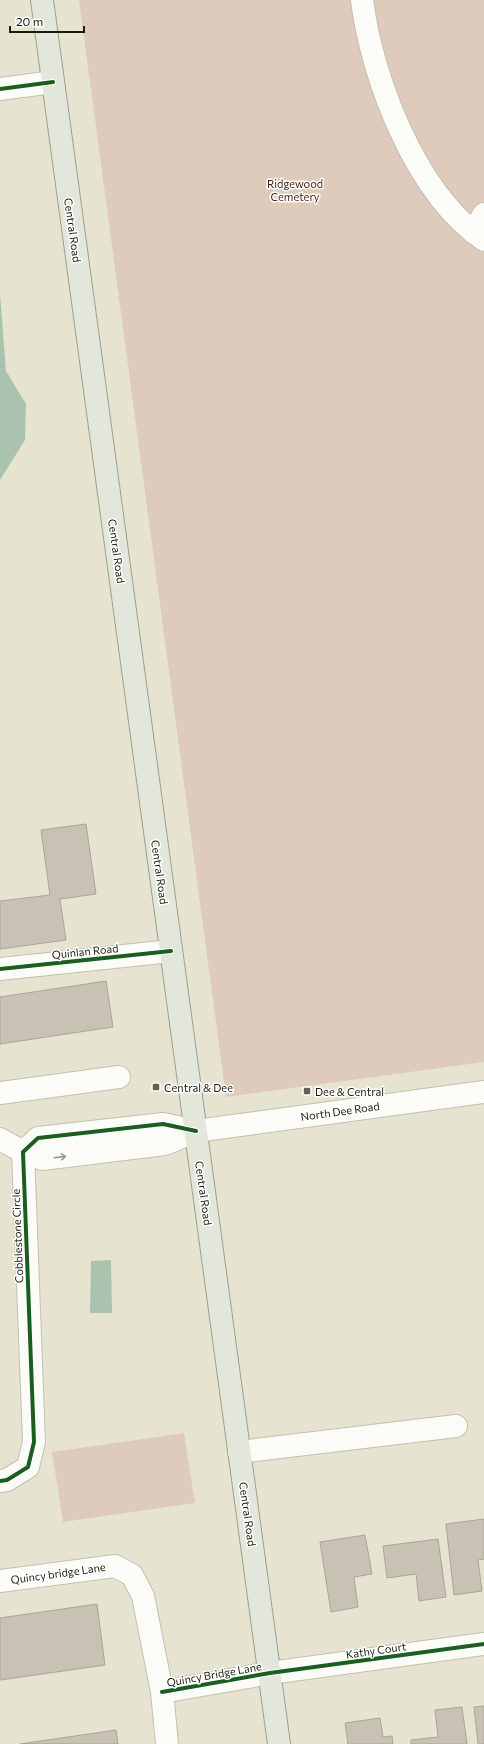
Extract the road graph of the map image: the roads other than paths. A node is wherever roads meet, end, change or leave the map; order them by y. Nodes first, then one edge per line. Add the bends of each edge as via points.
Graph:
1 (42, 0) edge
2 (362, 0) edge
3 (53, 82) junction
4 (0, 88) edge
5 (480, 229) edge
6 (171, 951) junction
7 (0, 970) edge
8 (120, 1077) dead end
9 (484, 1092) edge
10 (0, 1093) edge
11 (196, 1131) junction
12 (0, 1139) edge
13 (23, 1152) junction
14 (456, 1426) dead end
15 (239, 1452) junction
16 (0, 1481) edge
17 (0, 1581) edge
18 (484, 1644) edge
19 (270, 1673) junction
20 (162, 1692) junction
21 (167, 1744) edge
22 (279, 1744) edge

1 - 3 main road, Central Road
2 - 5 street via 375,62 390,104 425,177 446,204
3 - 4 street
3 - 6 main road, Central Road
6 - 7 street, Quinlan Road
6 - 11 main road, Central Road
8 - 10 street
9 - 11 street, North Dee Road
11 - 13 street via 165,1144 42,1159
11 - 15 main road, Central Road
12 - 13 street
13 - 16 street, Cobblestone Circle via 34,1442 28,1467 7,1480
14 - 15 street
15 - 19 main road, Central Road
17 - 20 street, Quincy bridge Lane via 115,1566 132,1575 143,1596
18 - 19 street, Kathy Court
19 - 20 street, Quincy Bridge Lane
19 - 22 main road, Central Road
20 - 21 street, Quincy bridge Lane

